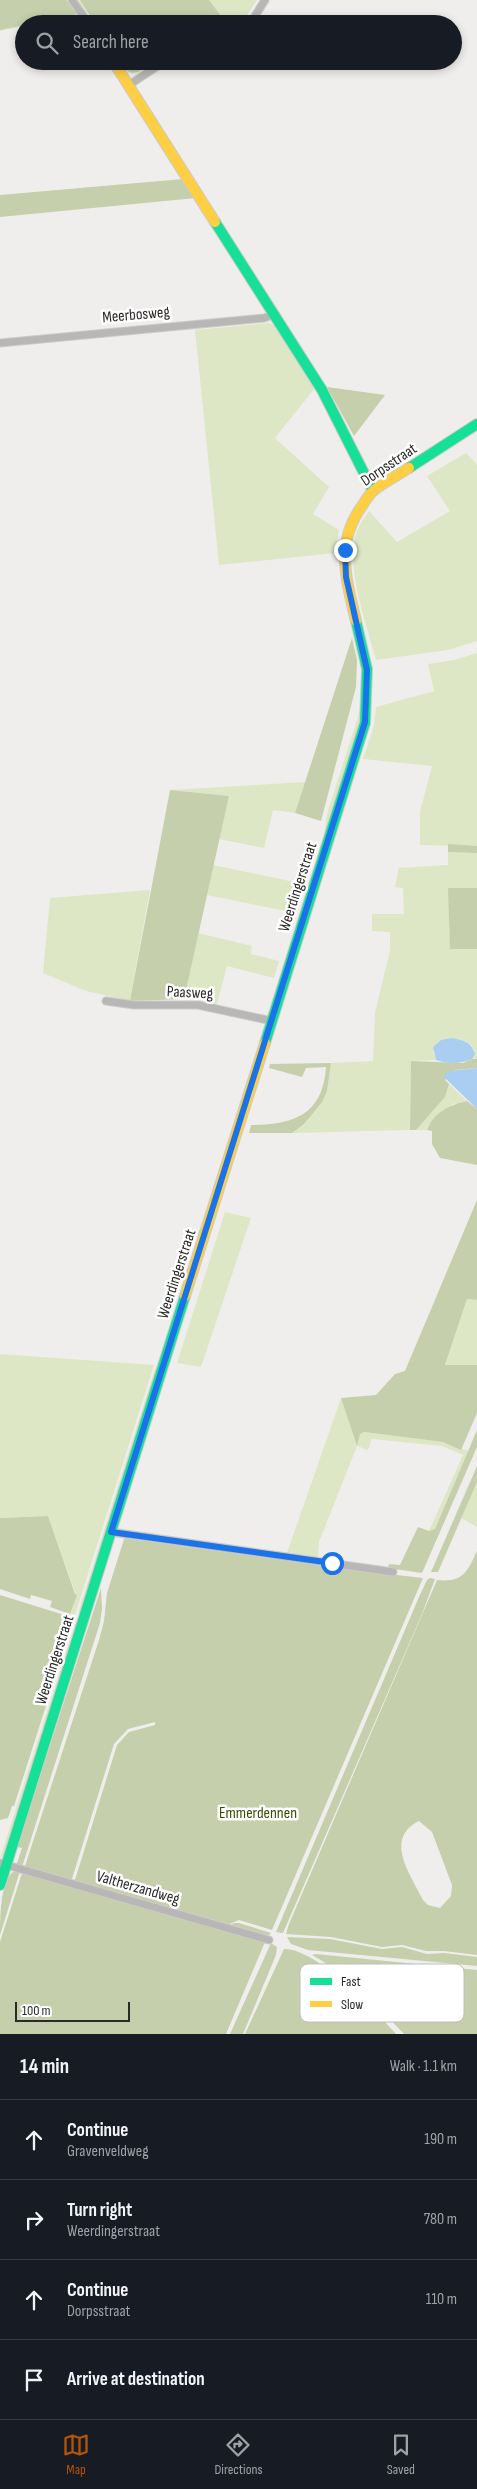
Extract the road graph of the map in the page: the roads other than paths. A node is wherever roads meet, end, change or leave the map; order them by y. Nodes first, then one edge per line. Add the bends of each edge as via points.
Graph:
1 (72, 0) edge
2 (265, 0) edge
3 (83, 15) edge
4 (256, 15) edge
5 (119, 70) edge
6 (151, 70) edge
7 (128, 85) junction
8 (275, 314) junction
9 (0, 343) edge
10 (477, 424) edge
11 (373, 491) junction
12 (367, 670) joint
13 (106, 1001) dead end
14 (272, 1021) junction
15 (111, 1532) junction
16 (393, 1572) dead end
17 (3, 1864) edge
18 (0, 1884) edge
19 (269, 1940) dead end

1 - 3 street
2 - 4 street
5 - 7 main road
6 - 7 street
7 - 8 main road
8 - 9 street, Meerbosweg via 264,318
8 - 11 main road via 335,412
10 - 11 main road, Dorpsstraat
11 - 12 main road, Dorpsstraat via 352,521 345,550 346,577
12 - 14 main road, Weerdingerstraat via 365,722
13 - 14 street, Paasweg via 134,1005 198,1005
14 - 15 main road, Weerdingerstraat
15 - 16 street
15 - 17 main road, Weerdingerstraat
17 - 18 main road, Weerdingerstraat
17 - 19 street, Valtherzandweg

